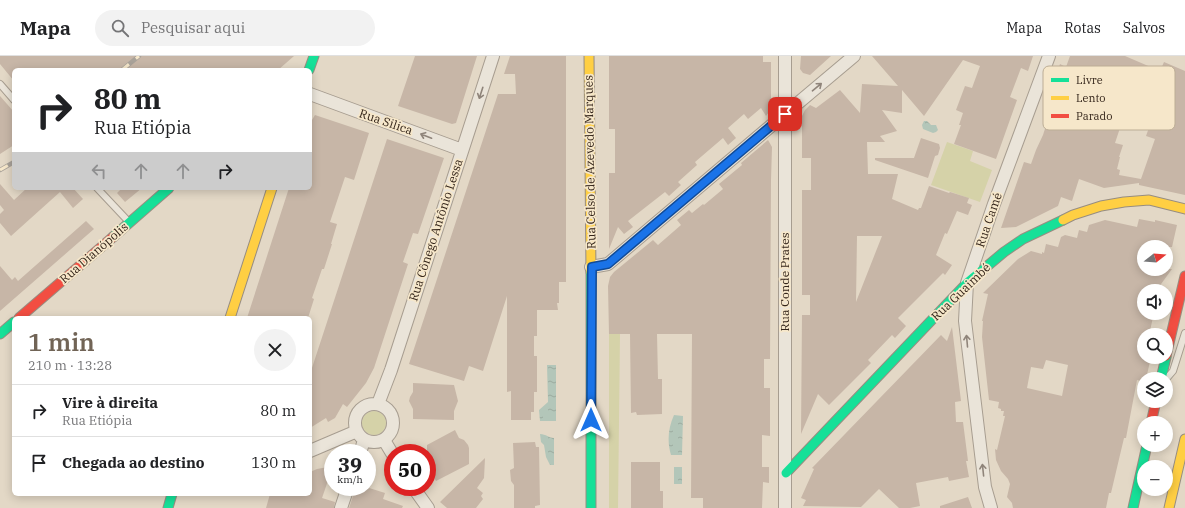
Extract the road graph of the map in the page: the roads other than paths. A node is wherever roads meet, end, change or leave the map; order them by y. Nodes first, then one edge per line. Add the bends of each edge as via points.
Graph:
1 (314, 56) edge
2 (493, 56) edge
3 (589, 56) edge
4 (785, 56) edge
5 (854, 56) edge
6 (1049, 56) edge
7 (1045, 66) edge
8 (310, 68) edge
9 (1043, 72) edge
10 (0, 84) edge
11 (312, 95) edge
12 (12, 98) edge
13 (785, 114) junction
14 (462, 150) junction
15 (99, 190) edge
16 (168, 190) edge
17 (271, 190) edge
18 (1185, 208) edge
19 (129, 223) junction
20 (592, 267) junction
21 (1185, 276) edge
22 (967, 283) junction
23 (21, 316) edge
24 (231, 316) edge
25 (12, 324) edge
26 (1173, 328) edge
27 (1185, 333) edge
28 (0, 334) edge
29 (1171, 372) edge
30 (378, 404) junction
31 (361, 435) junction
32 (1185, 439) edge
33 (384, 440) junction
34 (360, 444) edge
35 (386, 444) edge
36 (312, 450) edge
37 (1145, 452) edge
38 (786, 473) junction
39 (171, 496) edge
40 (345, 496) edge
41 (419, 496) edge
42 (168, 508) edge
43 (341, 508) edge
44 (428, 508) edge
45 (591, 508) edge
46 (785, 508) edge
47 (991, 508) edge
48 (1133, 508) edge
49 (1169, 508) edge

1 - 8 street
2 -> 14 street, Rua Cônego Antônio Lessa
3 - 20 street, Rua Celso de Azevedo Marques
4 - 13 street, Rua Conde Prates
13 -> 5 street
6 - 7 street, Rua Camé
9 - 22 street, Rua Camé
10 - 12 lane
14 -> 11 street, Rua Silica
13 - 20 street via 608,264
13 - 38 street, Rua Conde Prates
14 - 30 street, Rua Cônego Antônio Lessa
15 - 19 lane
16 - 19 street, Rua Dianópolis
17 - 24 street
18 - 22 street, Rua Guaimbé via 1149,200 1101,206 1074,215 1023,239
19 - 23 street, Rua Dianópolis
20 - 45 street, Rua Celso de Azevedo Marques
21 - 26 street
22 - 38 street, Rua Guaimbé
47 -> 22 street, Rua Camé via 984,487 967,346
25 - 28 street
27 - 29 lane
30 - 31 street via 365,406 356,415 355,422
30 - 33 street via 389,411 393,421 391,432
31 - 33 street via 373,442
31 - 34 street
31 - 36 street
32 - 49 street
33 - 35 street
37 - 48 street
38 - 46 street, Rua Conde Prates
39 - 42 street
40 - 43 street
41 - 44 street

